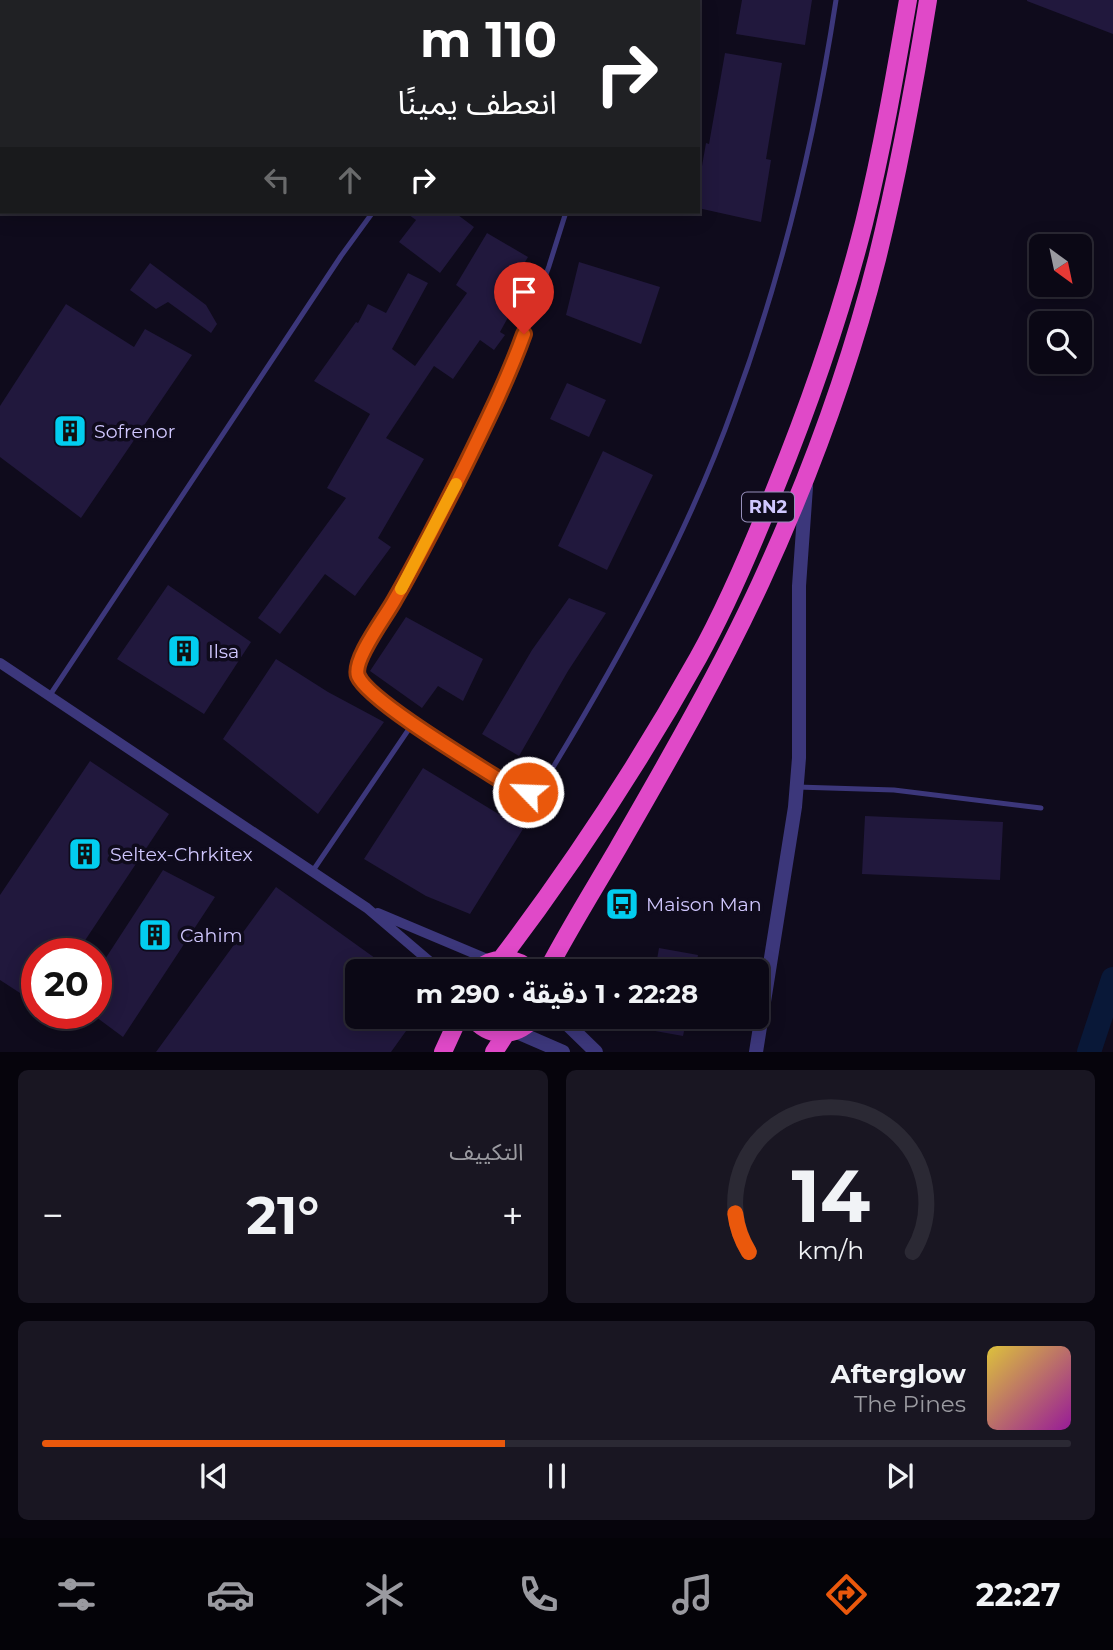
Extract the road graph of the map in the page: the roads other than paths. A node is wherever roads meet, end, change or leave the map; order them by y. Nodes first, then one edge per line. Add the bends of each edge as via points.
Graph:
1 (836, 0) edge
2 (908, 0) edge
3 (928, 0) edge
4 (372, 214) edge
5 (565, 214) edge
6 (808, 472) junction
7 (0, 663) edge
8 (50, 696) junction
9 (413, 723) junction
10 (797, 787) junction
11 (1041, 808) dead end
12 (312, 872) junction
13 (367, 908) junction
14 (427, 959) edge
15 (494, 959) edge
16 (497, 959) edge
17 (553, 959) edge
18 (454, 1029) edge
19 (486, 1029) edge
20 (517, 1029) edge
21 (572, 1029) edge
22 (512, 1032) junction
23 (443, 1052) edge
24 (494, 1052) edge
25 (563, 1052) edge
26 (596, 1052) edge
27 (756, 1052) edge

1 - 9 lane via 811,137 734,405 662,571 557,762 534,790 522,793
2 - 16 highway, RN2 via 864,223 842,304 749,554 698,657 651,737 546,899
3 - 6 highway, RN2 via 876,260
4 - 8 lane
5 - 9 lane via 495,404 426,543 357,663 366,686
6 - 10 street via 799,586
6 - 17 highway, RN2 via 761,582 708,688
7 - 8 street
8 - 12 street
9 - 12 lane
10 - 11 lane via 894,790
10 - 27 street
12 - 13 street
13 - 14 street
13 - 15 street
18 - 23 highway
19 - 22 highway
20 - 22 highway
21 - 26 street
22 - 24 highway
22 - 25 street

